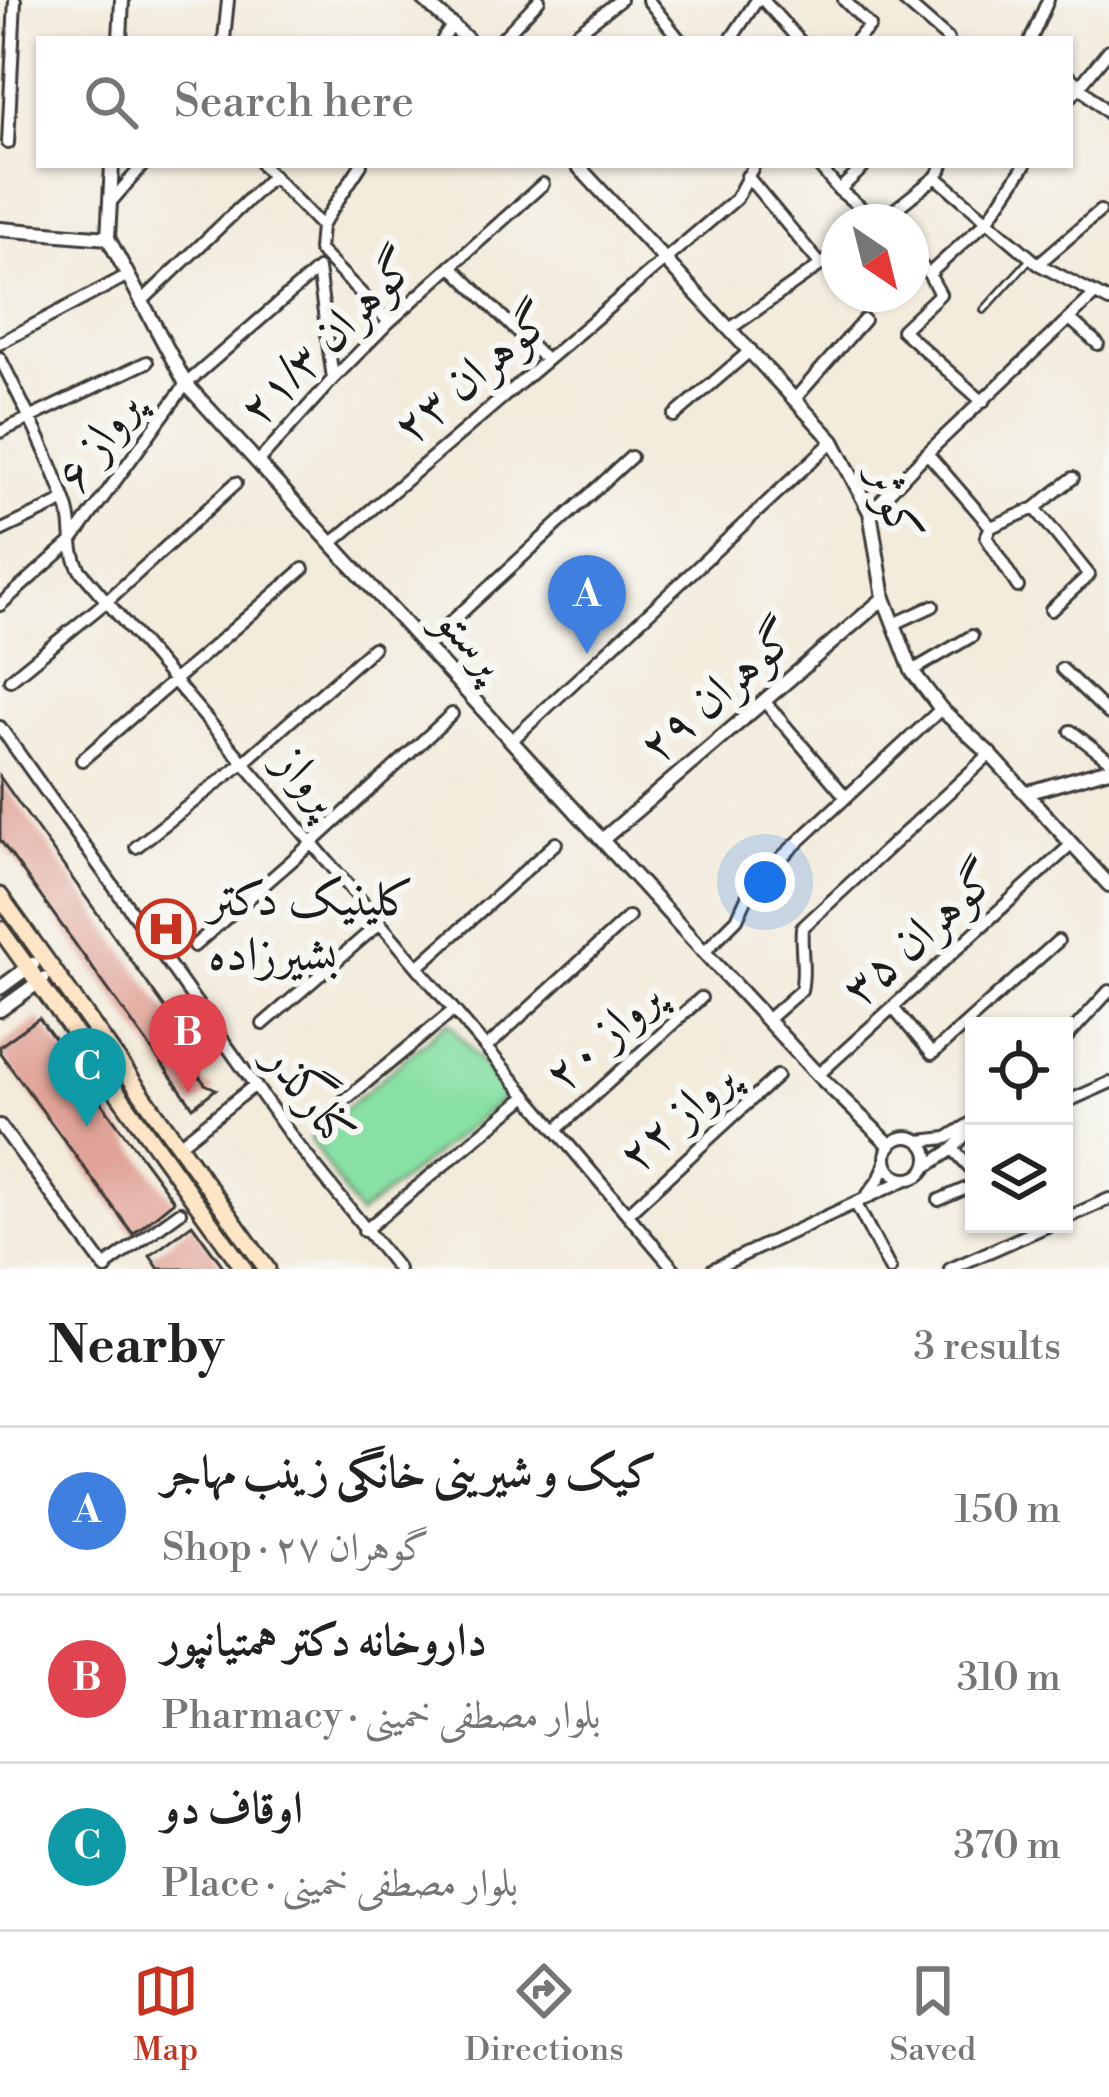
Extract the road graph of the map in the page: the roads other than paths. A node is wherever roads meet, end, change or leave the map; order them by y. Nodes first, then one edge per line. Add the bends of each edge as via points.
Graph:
1 (15, 0) edge
2 (122, 0) edge
3 (228, 0) edge
4 (424, 0) edge
5 (539, 0) edge
6 (620, 0) edge
7 (649, 0) edge
8 (760, 0) edge
9 (844, 0) edge
10 (903, 0) edge
11 (1048, 0) edge
12 (453, 24) junction
13 (120, 36) edge
14 (224, 36) edge
15 (445, 36) edge
16 (464, 36) edge
17 (505, 36) edge
18 (578, 36) edge
19 (677, 36) edge
20 (735, 36) edge
21 (795, 36) edge
22 (860, 36) edge
23 (945, 36) edge
24 (1032, 36) edge
25 (1109, 50) edge
26 (1075, 81) edge
27 (1109, 114) edge
28 (8, 143) dead end
29 (112, 168) edge
30 (140, 168) edge
31 (265, 168) edge
32 (359, 168) edge
33 (585, 168) edge
34 (821, 168) edge
35 (863, 168) edge
36 (1022, 168) edge
37 (939, 169) edge
38 (751, 171) edge
39 (273, 176) junction
40 (543, 184) dead end
41 (839, 190) junction
42 (109, 204) junction
43 (856, 204) edge
44 (899, 204) edge
45 (1100, 212) dead end
46 (987, 221) junction
47 (321, 226) junction
48 (0, 229) edge
49 (108, 238) junction
50 (319, 250) junction
51 (1034, 261) junction
52 (664, 262) junction
53 (820, 265) joint
54 (452, 266) junction
55 (318, 269) junction
56 (128, 274) junction
57 (929, 274) joint
58 (1094, 295) junction
59 (1109, 301) edge
60 (142, 302) junction
61 (929, 304) edge
62 (984, 310) dead end
63 (920, 312) edge
64 (1070, 319) junction
65 (864, 320) dead end
66 (389, 322) junction
67 (731, 328) junction
68 (0, 343) edge
69 (1098, 344) dead end
70 (751, 350) junction
71 (0, 358) edge
72 (545, 359) junction
73 (147, 362) dead end
74 (333, 379) junction
75 (187, 384) junction
76 (794, 400) junction
77 (983, 402) junction
78 (674, 416) dead end
79 (30, 418) junction
80 (0, 432) edge
81 (833, 441) junction
82 (927, 453) junction
83 (631, 457) dead end
84 (258, 462) junction
85 (1073, 478) dead end
86 (236, 483) dead end
87 (65, 500) junction
88 (1035, 508) junction
89 (870, 512) junction
90 (991, 527) junction
91 (0, 531) edge
92 (70, 542) junction
93 (332, 543) junction
94 (303, 569) dead end
95 (1018, 587) dead end
96 (884, 598) junction
97 (107, 602) junction
98 (0, 605) edge
99 (933, 606) dead end
100 (1051, 610) dead end
101 (894, 624) junction
102 (972, 636) dead end
103 (425, 646) junction
104 (373, 648) dead end
105 (1062, 669) dead end
106 (912, 671) junction
107 (173, 679) junction
108 (10, 680) dead end
109 (764, 701) junction
110 (941, 709) junction
111 (452, 714) dead end
112 (1109, 714) edge
113 (0, 727) edge
114 (1071, 731) dead end
115 (512, 741) junction
116 (990, 754) junction
117 (82, 760) dead end
118 (244, 763) junction
119 (1107, 765) edge
120 (1026, 793) junction
121 (844, 796) junction
122 (602, 840) junction
123 (312, 843) junction
124 (556, 843) dead end
125 (1071, 845) junction
126 (136, 847) dead end
127 (1109, 885) edge
128 (0, 896) edge
129 (629, 917) dead end
130 (380, 923) junction
131 (0, 928) edge
132 (1058, 941) dead end
133 (194, 946) dead end
134 (704, 952) junction
135 (34, 963) junction
136 (418, 968) junction
137 (52, 972) junction
138 (38, 983) junction
139 (0, 988) edge
140 (1109, 991) edge
141 (701, 998) dead end
142 (893, 1008) junction
143 (0, 1010) edge
144 (454, 1010) junction
145 (767, 1020) junction
146 (263, 1024) dead end
147 (1073, 1030) edge
148 (486, 1048) junction
149 (818, 1075) junction
150 (777, 1076) dead end
151 (1109, 1083) edge
152 (255, 1085) junction
153 (527, 1096) junction
154 (1073, 1099) edge
155 (340, 1104) dead end
156 (0, 1125) edge
157 (972, 1125) edge
158 (973, 1125) edge
159 (556, 1130) junction
160 (919, 1141) junction
161 (890, 1145) junction
162 (178, 1146) junction
163 (953, 1149) junction
164 (886, 1162) junction
165 (965, 1162) edge
166 (926, 1167) junction
167 (907, 1179) junction
168 (965, 1189) edge
169 (1109, 1199) edge
170 (939, 1200) dead end
171 (856, 1204) junction
172 (180, 1211) dead end
173 (627, 1214) junction
174 (1073, 1215) edge
175 (364, 1231) junction
176 (1032, 1233) edge
177 (105, 1268) edge
178 (244, 1269) edge
179 (267, 1269) edge
180 (398, 1269) edge
181 (674, 1269) edge
182 (713, 1269) edge
183 (890, 1269) edge
184 (950, 1269) edge

1 - 28 street
2 - 13 street
3 - 14 street
4 - 12 street
5 - 17 street
6 - 18 street
7 - 19 street
8 - 20 street
8 - 21 street
9 - 22 street via 870,26
10 - 23 street
11 - 24 street
12 - 15 street
12 - 16 street
25 - 26 street
26 - 27 street
29 - 42 street
30 - 42 street
31 - 39 street
32 - 47 street
33 - 52 street, کوثر
34 - 41 street
35 - 41 street
36 - 46 street
37 - 44 street
37 - 46 street
38 - 52 street, گوهران ۲۳ via 736,199
38 - 53 street
39 - 47 street
39 - 60 street
40 - 54 street, گوهران ۲۱/۳
41 - 43 street
42 - 49 street
45 - 51 street
46 - 51 street
46 - 57 street
47 - 50 street
48 - 49 street
49 - 56 street, پرستو
50 - 55 street
50 - 66 street
51 - 58 street
51 - 62 lane
52 - 67 street, کوثر
52 - 72 street, گوهران ۲۳
53 - 67 street
54 - 66 street, گوهران ۲۱/۳
54 - 72 street
55 - 74 street
55 - 75 street, پرواز ۶
56 - 60 street, پرستو
56 - 68 street
57 - 61 street via 940,293
58 - 59 street
58 - 64 street
60 - 75 street, پرستو
63 - 77 street via 902,330
64 - 69 street
64 - 77 street
65 - 76 street
66 - 74 street, گوهران ۲۱/۳
67 - 70 street, کوثر
70 - 76 street, کوثر
70 - 78 street
71 - 79 street, پرواز
72 - 93 street, گوهران ۲۳
73 - 79 street
74 - 84 street, گوهران ۲۱/۳
75 - 84 street, پرستو
75 - 92 street, پرواز ۶
76 - 81 street, کوثر
77 - 82 street
79 - 80 street
79 - 87 street, پرواز
81 - 89 street, کوثر
81 - 115 street
82 - 89 street
82 - 90 street
83 - 103 street
84 - 93 street, پرستو
85 - 88 street
86 - 97 street
87 - 91 street
87 - 92 street, پرواز
88 - 90 street
88 - 100 street via 1089,575
89 - 96 street, کوثر
90 - 95 street via 986,537
92 - 97 street, پرواز via 80,570
92 - 98 street, پرواز ۶
93 - 103 street, پرستو
94 - 107 street
96 - 101 street, کوثر
96 - 109 street, گوهران ۲۹
97 - 107 street, پرواز
97 - 108 street
99 - 101 street
101 - 106 street, کوثر
102 - 106 street
103 - 115 street, پرستو
104 - 118 street
105 - 112 street
106 - 110 street, کوثر
107 - 117 street
107 - 118 street, پرواز
109 - 121 street
109 - 122 street, گوهران ۲۹
110 - 116 street, کوثر
110 - 121 street
111 - 123 street
113 - 152 street, کنارگذر
114 - 119 street
115 - 122 street, پرستو
116 - 120 street, کوثر
116 - 145 street via 802,928 801,990
118 - 123 street, پرواز
118 - 126 street
119 - 120 street
120 - 125 street, کوثر
121 - 134 street via 753,884 737,920
122 - 134 street, پرستو
123 - 130 street, پرواز
123 - 133 street
124 - 136 street
125 - 127 street, کوثر
125 - 142 street, گوهران ۳۵
128 - 135 main road
129 - 148 street
130 - 136 street, پرواز
130 - 146 street
131 - 135 main road
132 - 142 street via 932,1054
134 - 145 street, پرستو
135 - 137 main road
135 - 138 main road
135 - 139 street
136 - 144 street, پرواز
137 - 138 street
137 - 162 main road
138 - 143 street
138 - 178 main road
140 - 147 street
141 - 159 street, پرواز ۲۰
142 - 149 street, گوهران ۳۵
144 - 148 street, پرواز
144 - 155 street
145 - 149 street, پرستو
148 - 153 street, پرواز
149 - 161 street, پرستو
150 - 173 street, پرواز ۲۲
151 - 154 street
152 - 162 street
152 - 175 street, کنارگذر
153 - 159 street, پرواز
153 - 175 street
156 - 177 street
157 - 160 street
158 - 163 street
159 - 173 street, پرواز
160 - 161 street
160 - 166 street
161 - 164 street
162 - 179 main road
163 - 165 street
163 - 166 street
164 - 167 street
164 - 171 street
166 - 167 street
167 - 171 street
168 - 170 street
169 - 174 street
171 - 182 street
171 - 183 street
172 - 177 street
173 - 181 street, پرواز
175 - 180 street, کنارگذر
176 - 184 street

